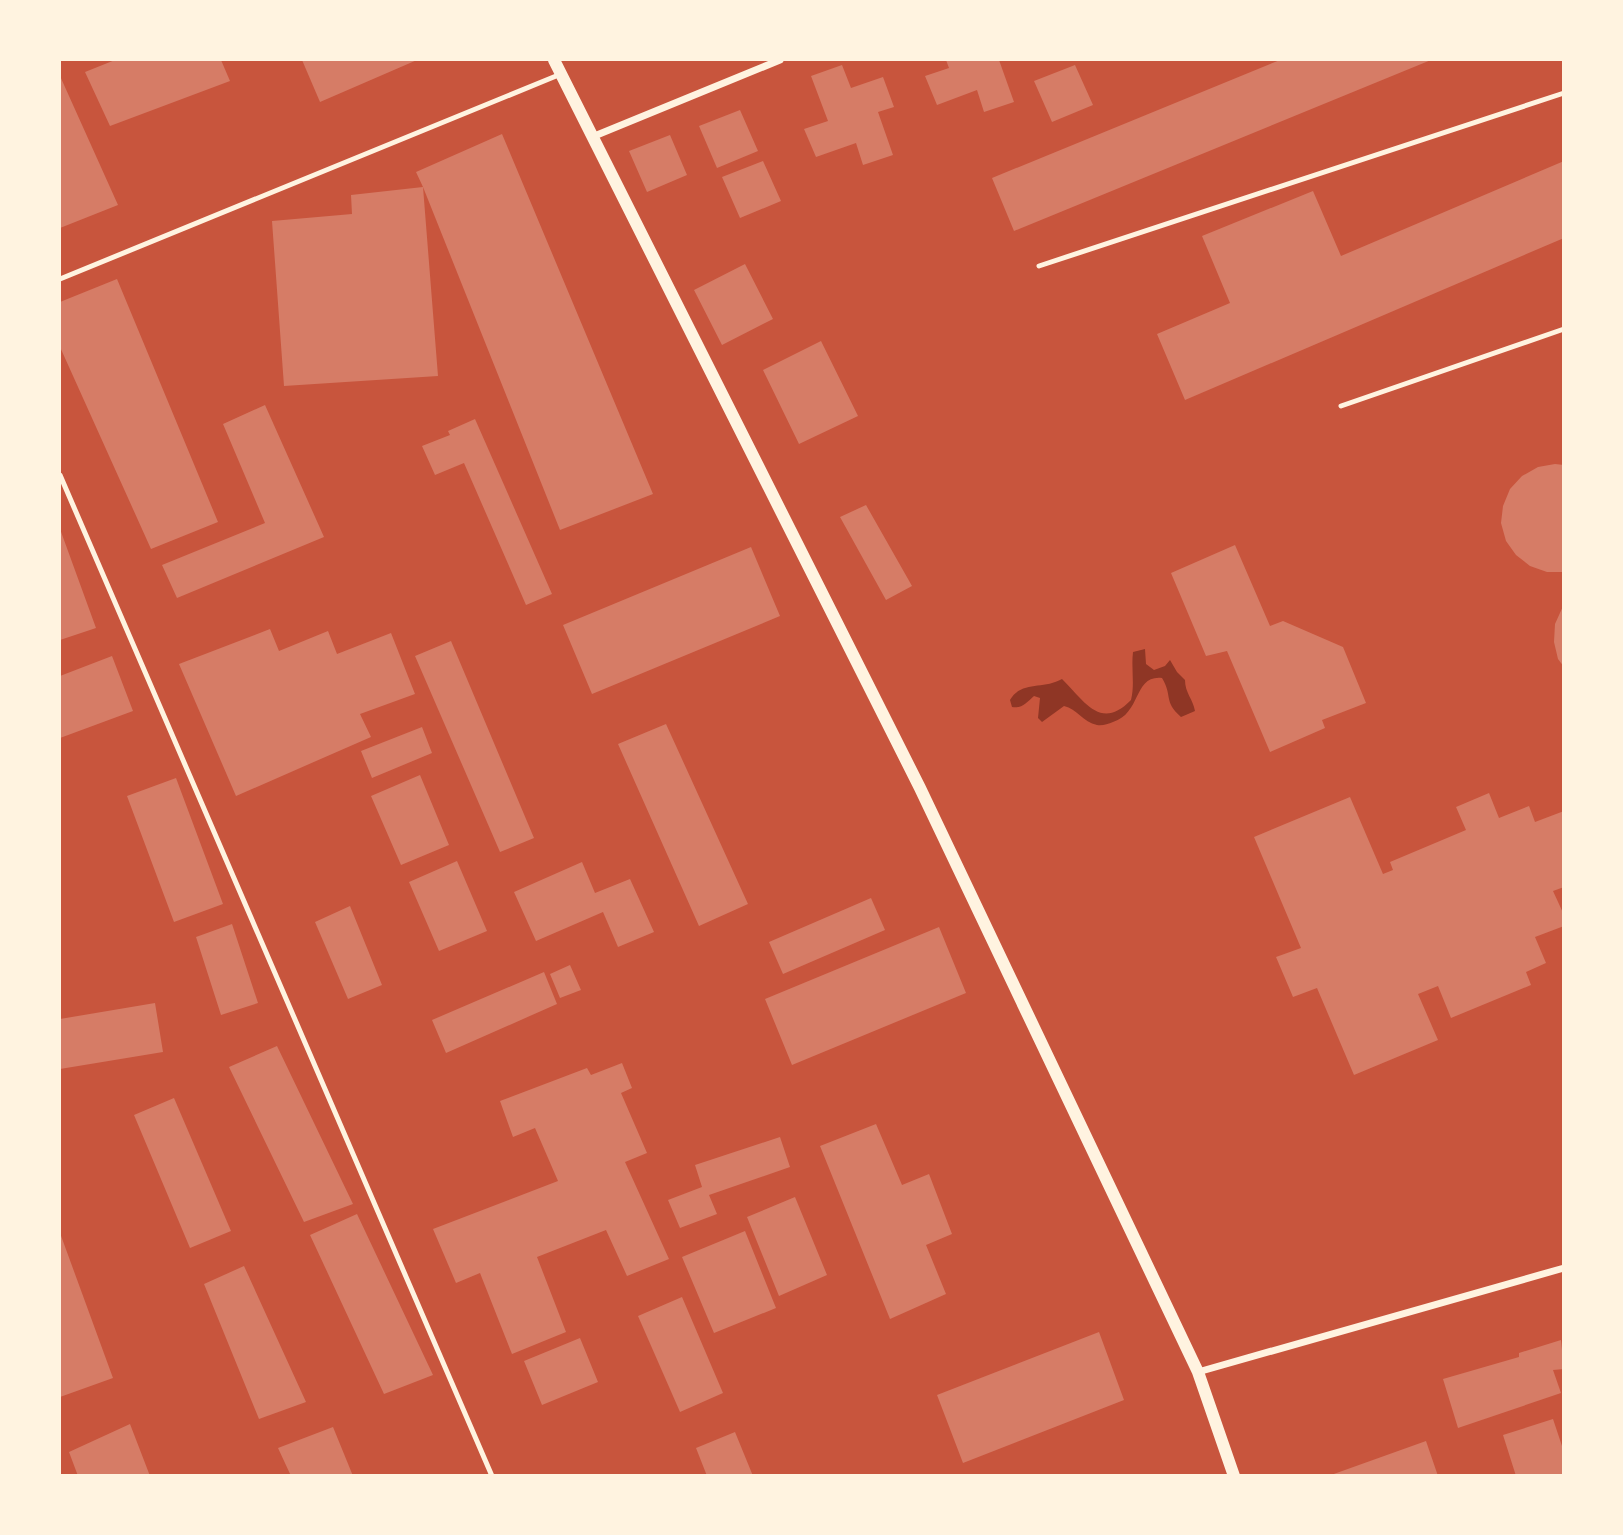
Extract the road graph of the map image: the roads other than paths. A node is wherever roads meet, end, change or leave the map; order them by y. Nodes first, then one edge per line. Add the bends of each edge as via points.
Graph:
1 (554, 60) edge
2 (780, 60) edge
3 (561, 74) junction
4 (1563, 93) edge
5 (591, 137) junction
6 (1039, 266) dead end
7 (60, 279) edge
8 (1563, 329) edge
9 (1341, 406) dead end
10 (60, 475) edge
11 (1563, 1268) edge
12 (1198, 1372) junction
13 (492, 1475) edge
14 (1234, 1475) edge

1 - 3 street
2 - 5 street
3 - 5 street
3 - 7 lane
4 - 6 lane
5 - 12 street via 920,788
8 - 9 lane
10 - 13 lane
11 - 12 street
12 - 14 street

